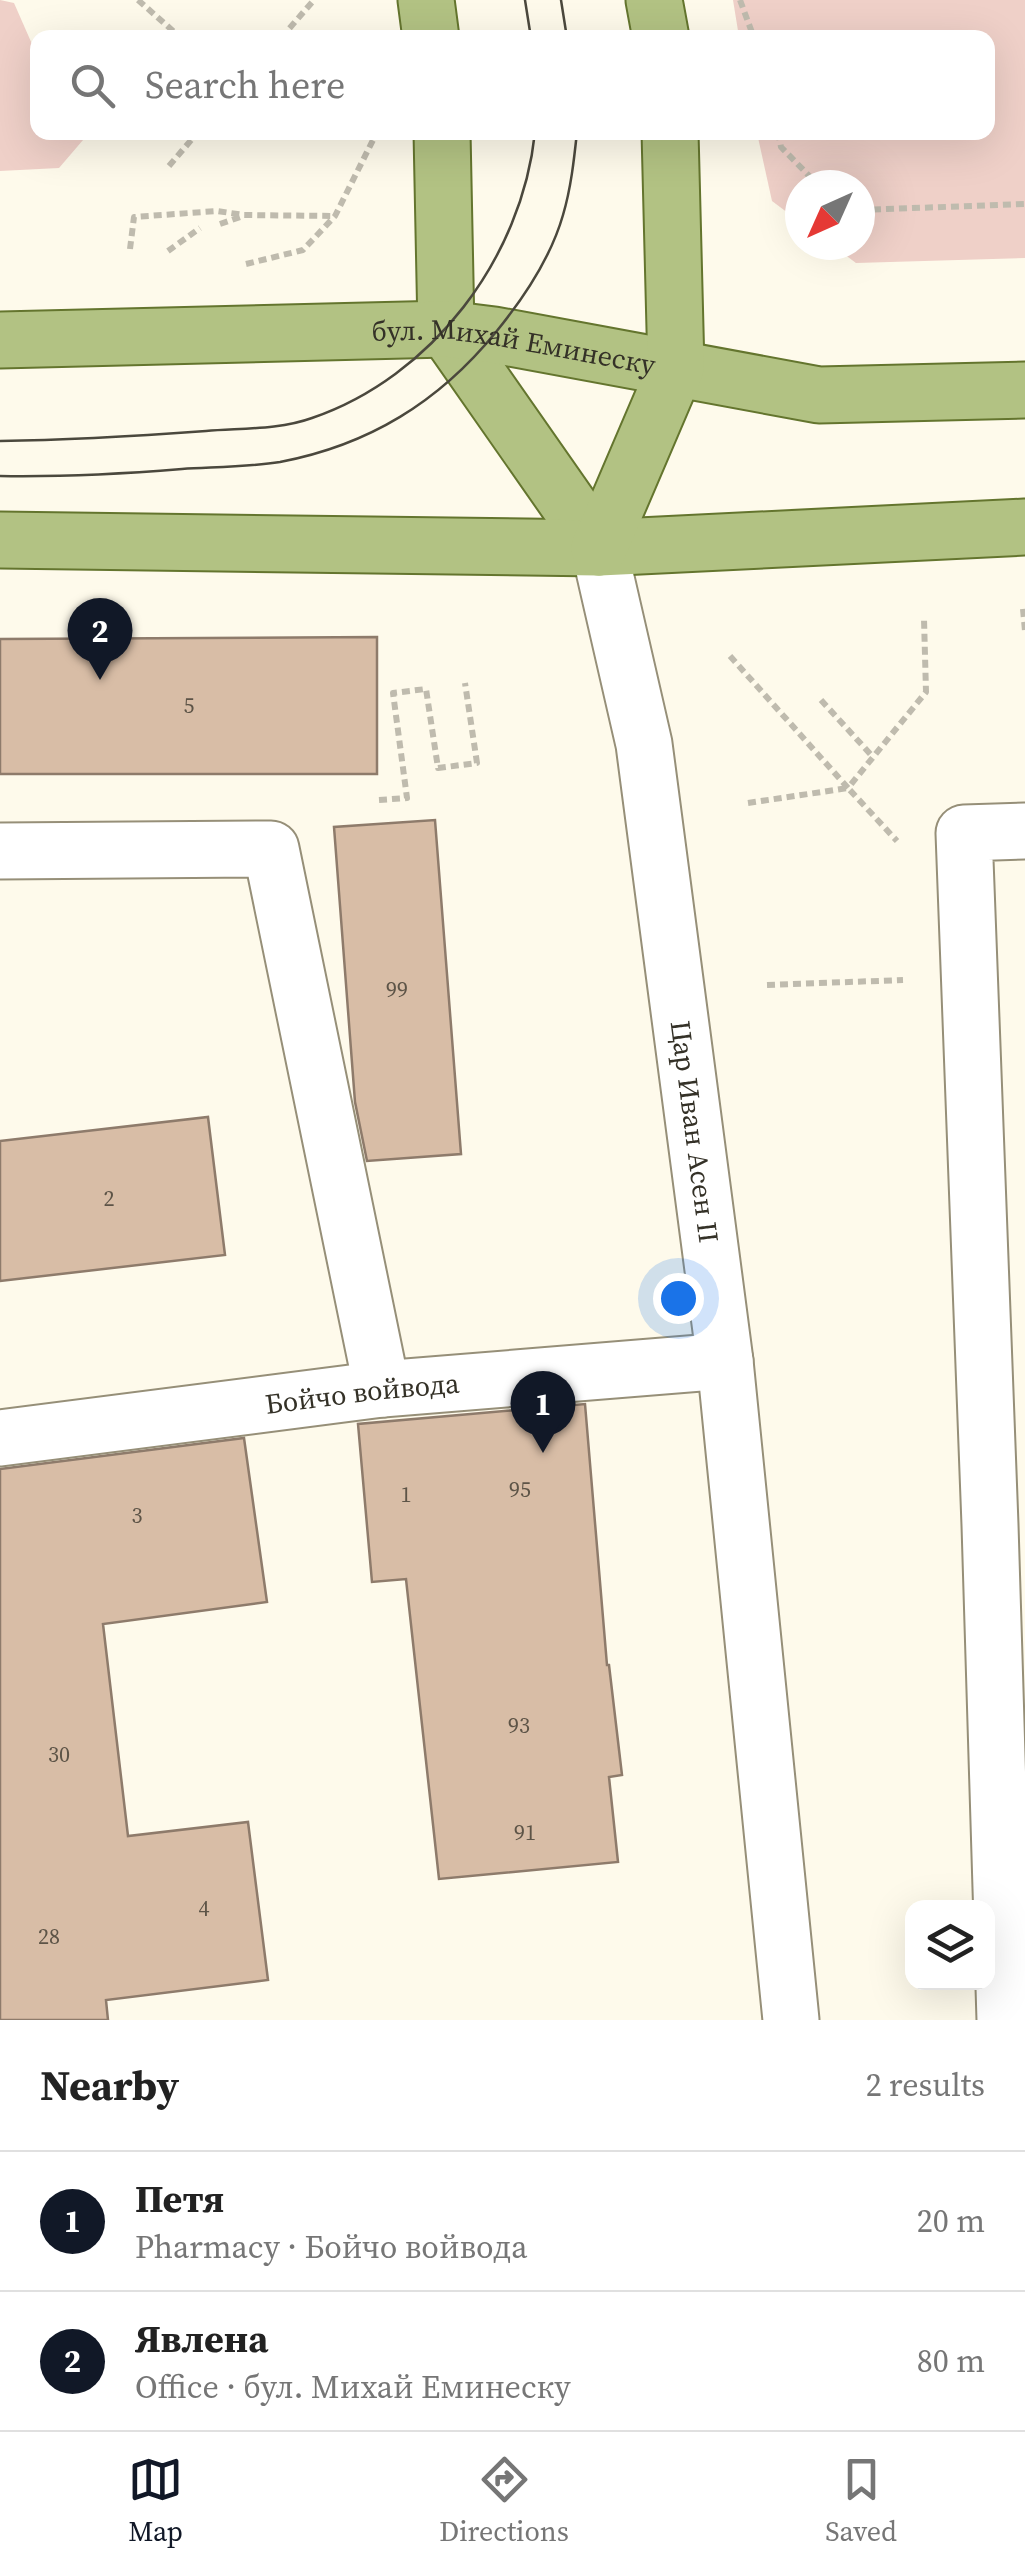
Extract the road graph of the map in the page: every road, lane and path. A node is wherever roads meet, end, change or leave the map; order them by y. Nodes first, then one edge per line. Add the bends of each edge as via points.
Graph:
1 (138, 0) edge
2 (314, 0) edge
3 (426, 0) edge
4 (654, 0) edge
5 (740, 0) edge
6 (173, 30) edge
7 (289, 30) edge
8 (430, 30) edge
9 (659, 30) edge
10 (751, 30) edge
11 (191, 140) edge
12 (373, 140) edge
13 (442, 140) edge
14 (670, 140) edge
15 (780, 140) edge
16 (169, 166) dead end
17 (803, 170) edge
18 (1025, 204) edge
19 (875, 209) edge
20 (244, 215) junction
21 (335, 216) junction
22 (220, 224) dead end
23 (200, 228) dead end
24 (130, 249) dead end
25 (168, 251) dead end
26 (232, 267) dead end
27 (446, 329) junction
28 (0, 340) edge
29 (676, 368) junction
30 (1025, 390) edge
31 (1025, 527) edge
32 (0, 540) edge
33 (599, 548) junction
34 (1023, 610) edge
35 (924, 619) dead end
36 (1025, 631) edge
37 (730, 656) dead end
38 (465, 683) dead end
39 (820, 700) dead end
40 (873, 757) junction
41 (848, 788) junction
42 (380, 800) dead end
43 (748, 803) dead end
44 (1025, 831) edge
45 (903, 848) dead end
46 (0, 851) edge
47 (969, 978) junction
48 (768, 985) dead end
49 (724, 1361) junction
50 (382, 1389) junction
51 (0, 1438) edge
52 (1008, 1524) edge
53 (791, 2020) edge
54 (1005, 2020) edge

1 - 6 path
2 - 7 path
3 - 8 main road
4 - 9 main road
5 - 10 path
11 - 16 path
12 - 21 path
13 - 27 main road
14 - 29 main road
15 - 17 path
18 - 19 path
20 - 21 path
20 - 22 path
20 - 24 path via 217,210 134,216
21 - 26 path via 303,250
23 - 25 path
27 - 28 main road, бул. Михай Еминеску
27 - 29 main road, бул. Михай Еминеску
27 - 33 main road
29 - 30 main road, бул. Михай Еминеску via 819,395
29 - 33 main road
31 - 33 main road
32 - 33 main road
33 - 49 street, Цар Иван Асен II via 644,744
34 - 36 path
35 - 40 path via 926,692
37 - 41 path
38 - 42 path via 476,763 438,768 426,688 393,694 407,798
39 - 40 path
40 - 41 path
41 - 43 path
41 - 45 path
44 - 47 street via 964,833
46 - 50 street via 271,849
47 - 48 path
47 - 52 street
49 - 50 street, Бойчо войвода
49 - 53 street, Цар Иван Асен II
50 - 51 street, Бойчо войвода
52 - 54 street

